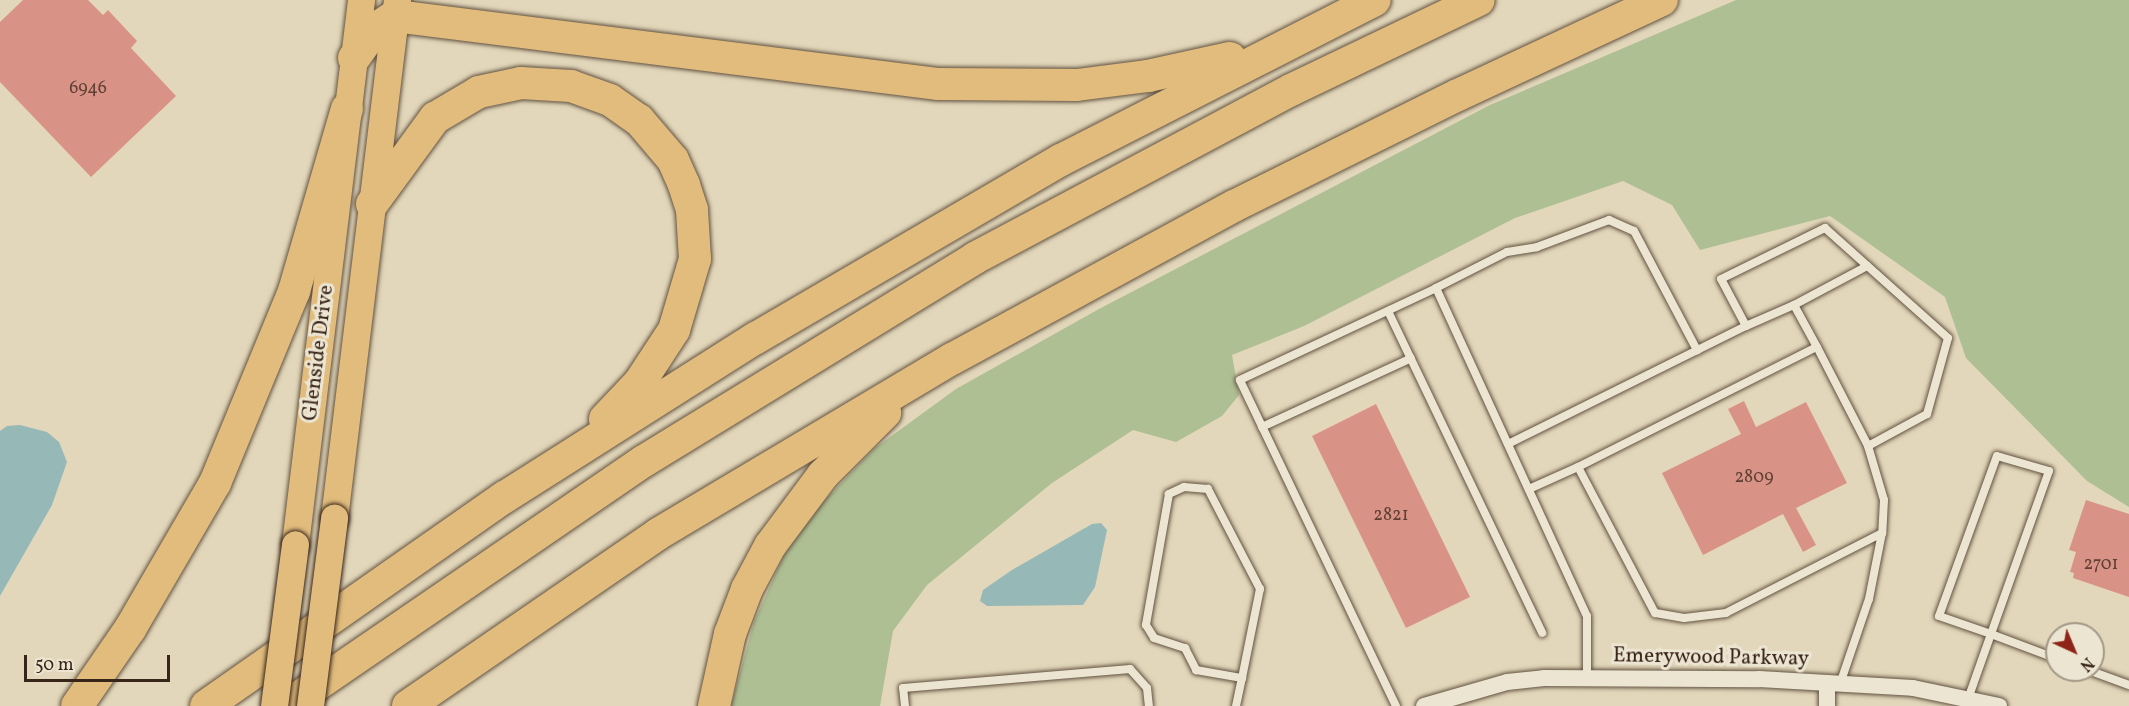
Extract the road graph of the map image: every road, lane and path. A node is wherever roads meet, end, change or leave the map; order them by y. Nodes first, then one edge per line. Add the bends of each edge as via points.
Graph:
1 (361, 0) edge
2 (1376, 0) edge
3 (1479, 0) edge
4 (1662, 0) edge
5 (396, 8) edge
6 (1291, 40) junction
7 (354, 58) junction
8 (347, 109) junction
9 (372, 204) junction
10 (1867, 266) junction
11 (1436, 288) junction
12 (1794, 305) junction
13 (1388, 310) junction
14 (1746, 326) junction
15 (1817, 347) junction
16 (1697, 350) junction
17 (1411, 358) junction
18 (952, 359) junction
19 (1262, 428) junction
20 (1508, 444) junction
21 (1868, 446) junction
22 (1578, 467) junction
23 (1529, 489) junction
24 (505, 497) junction
25 (1882, 533) junction
26 (1542, 633) dead end
27 (1991, 634) junction
28 (2045, 654) edge
29 (2105, 676) edge
30 (1242, 678) junction
31 (1587, 679) junction
32 (1834, 683) junction
33 (2129, 685) edge
34 (1968, 699) junction
35 (77, 706) edge
36 (206, 706) edge
37 (274, 706) edge
38 (286, 706) edge
39 (310, 706) edge
40 (408, 706) edge
41 (714, 706) edge
42 (905, 706) edge
43 (1149, 706) edge
44 (1236, 706) edge
45 (1396, 706) edge
46 (1424, 706) edge
47 (1827, 706) edge
48 (1999, 706) edge

1 - 7 main road, Glenside Drive
2 - 6 highway
3 - 38 highway via 1280,95 975,258 644,461
4 - 18 highway via 1458,94 1234,206
5 - 6 highway via 881,79 1009,87 1148,76
5 - 7 highway
5 - 9 main road, Glenside Drive
6 - 24 highway via 1061,160 913,244
7 - 8 main road, Glenside Drive
8 - 35 highway via 294,291 215,483 130,629
8 - 37 main road, Glenside Drive, bridge
9 - 24 highway via 435,118 479,92 521,82 571,86 610,100 657,138 681,177 692,210 695,259 674,330 646,374 620,404
9 - 39 main road, Glenside Drive, bridge
10 - 12 lane
10 - 14 lane via 1825,228 1721,279
10 - 21 lane via 1948,338 1927,414
11 - 13 lane
11 - 16 lane via 1507,252 1537,247 1609,220 1634,231
11 - 20 lane
12 - 14 lane
12 - 15 lane
13 - 17 lane
13 - 19 lane via 1240,380
14 - 16 lane
15 - 21 lane
15 - 22 lane
16 - 20 lane
17 - 19 lane
17 - 26 lane
18 - 40 highway via 658,534
18 - 41 highway via 873,422 823,475 783,526 747,589 730,634
19 - 45 lane
20 - 23 lane
21 - 25 lane via 1884,500
22 - 23 lane
22 - 25 lane via 1655,613 1684,618 1726,613
23 - 31 lane via 1587,616
24 - 36 highway
25 - 32 lane via 1869,599
27 - 27 lane via 2049,471 1997,456 1939,616
27 - 28 lane
27 - 34 lane
29 - 33 lane
30 - 30 lane via 1260,589 1208,489 1184,487 1169,494 1146,625 1154,638 1185,648 1196,670
30 - 44 lane
31 - 32 street, Emerywood Parkway
31 - 46 street, Emerywood Parkway via 1507,682
32 - 34 street, Emerywood Parkway via 1913,688
32 - 47 street
34 - 48 street, Emerywood Parkway
42 - 43 lane via 903,688 1130,669 1147,688

